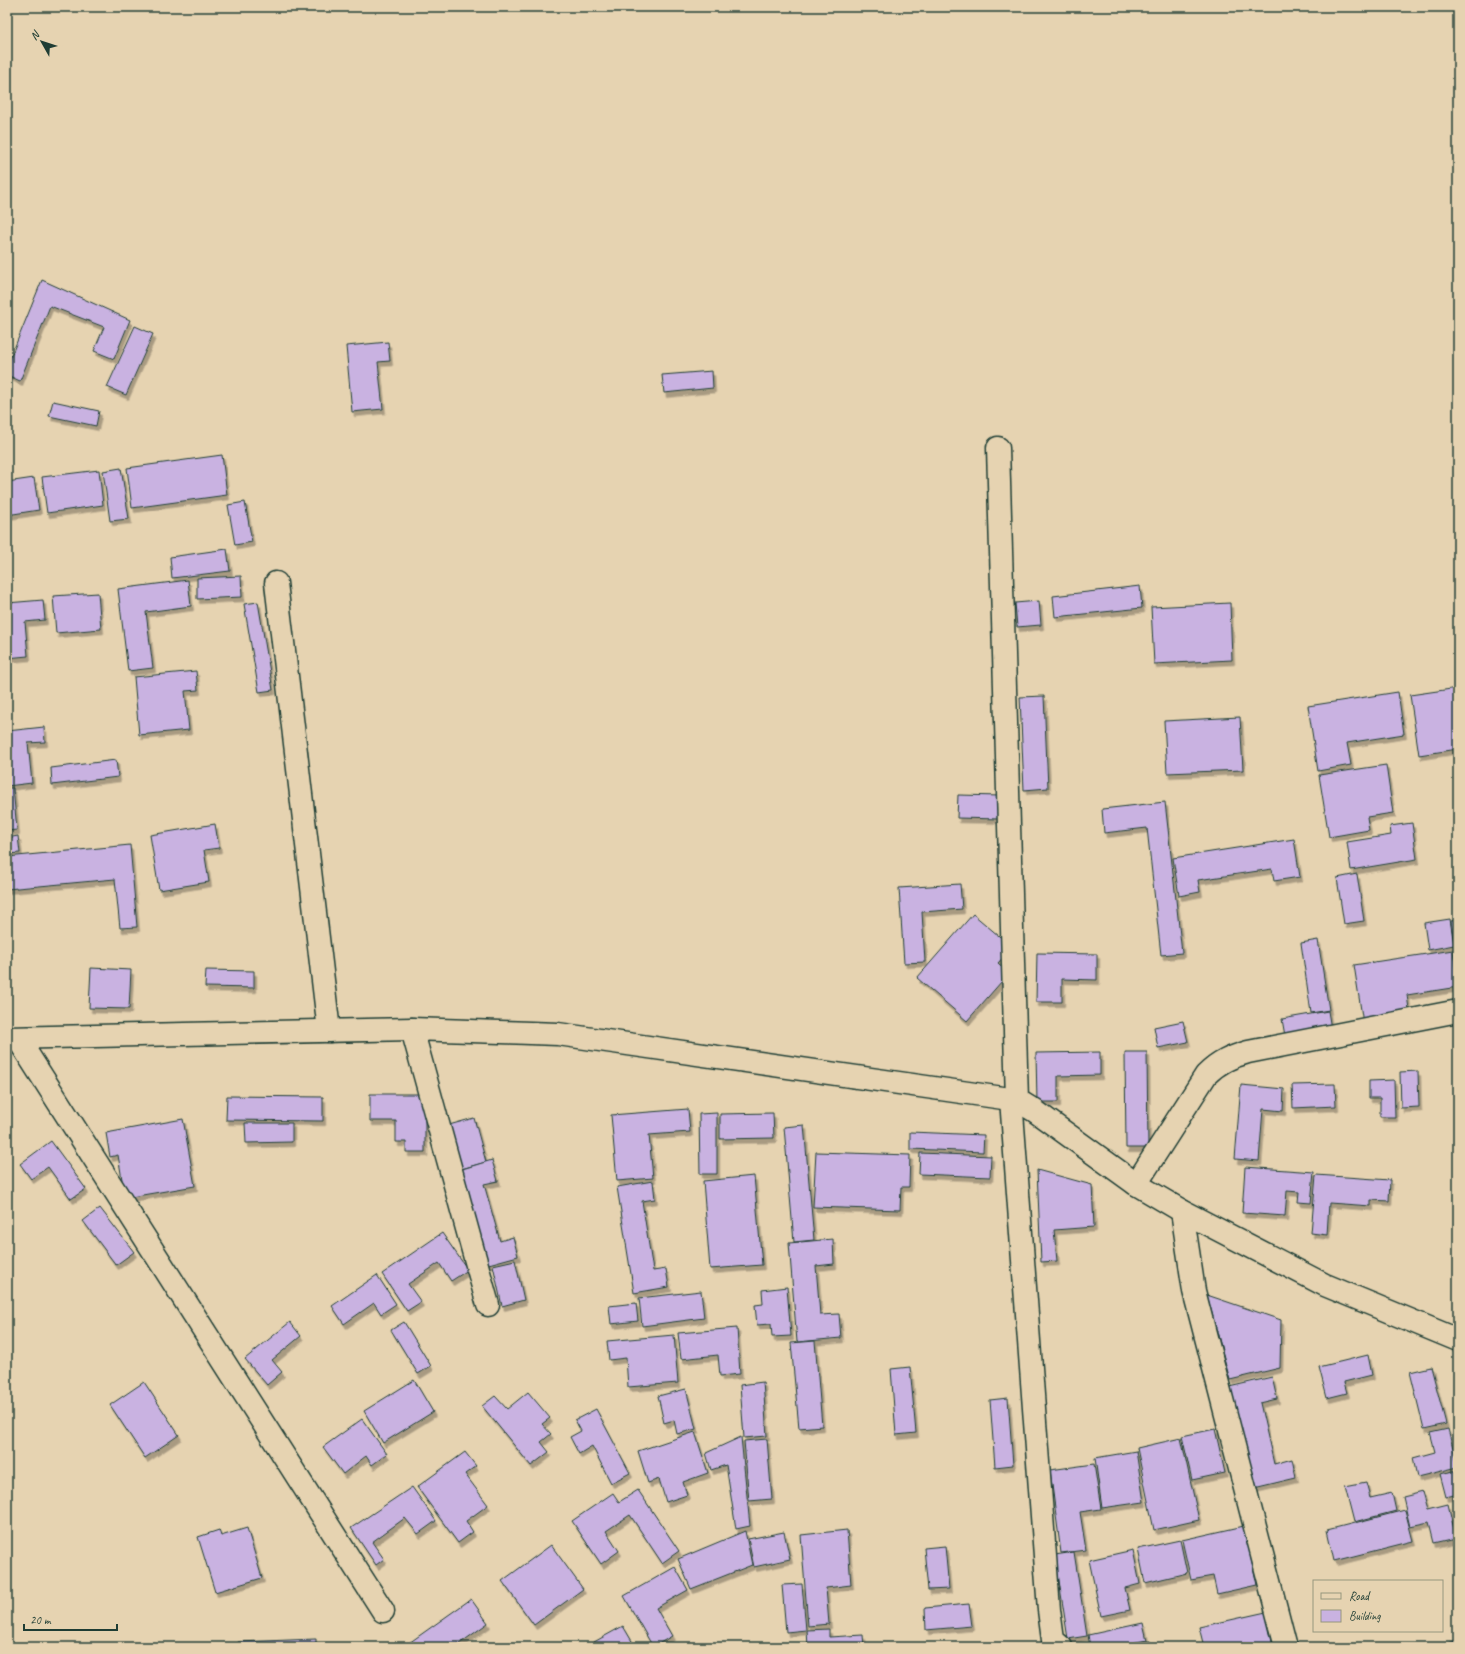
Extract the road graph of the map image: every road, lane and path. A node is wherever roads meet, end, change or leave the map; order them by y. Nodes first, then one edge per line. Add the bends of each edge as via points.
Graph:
1 (998, 448) dead end
2 (276, 583) dead end
3 (1458, 1011) edge
4 (412, 1029) junction
5 (328, 1031) junction
6 (13, 1038) edge
7 (1014, 1099) junction
8 (1136, 1184) junction
9 (1182, 1211) junction
10 (488, 1305) dead end
11 (1458, 1340) edge
12 (382, 1611) dead end
13 (1061, 1647) edge
14 (1286, 1647) edge

1 - 7 street
2 - 5 street
3 - 8 street via 1228,1058 1206,1075
4 - 5 street
4 - 7 street via 558,1034
4 - 10 street
5 - 6 street
6 - 12 street
7 - 8 street via 1036,1111
7 - 13 street via 1049,1610 1053,1640
8 - 9 street
9 - 11 street via 1325,1285
9 - 14 street via 1194,1291

